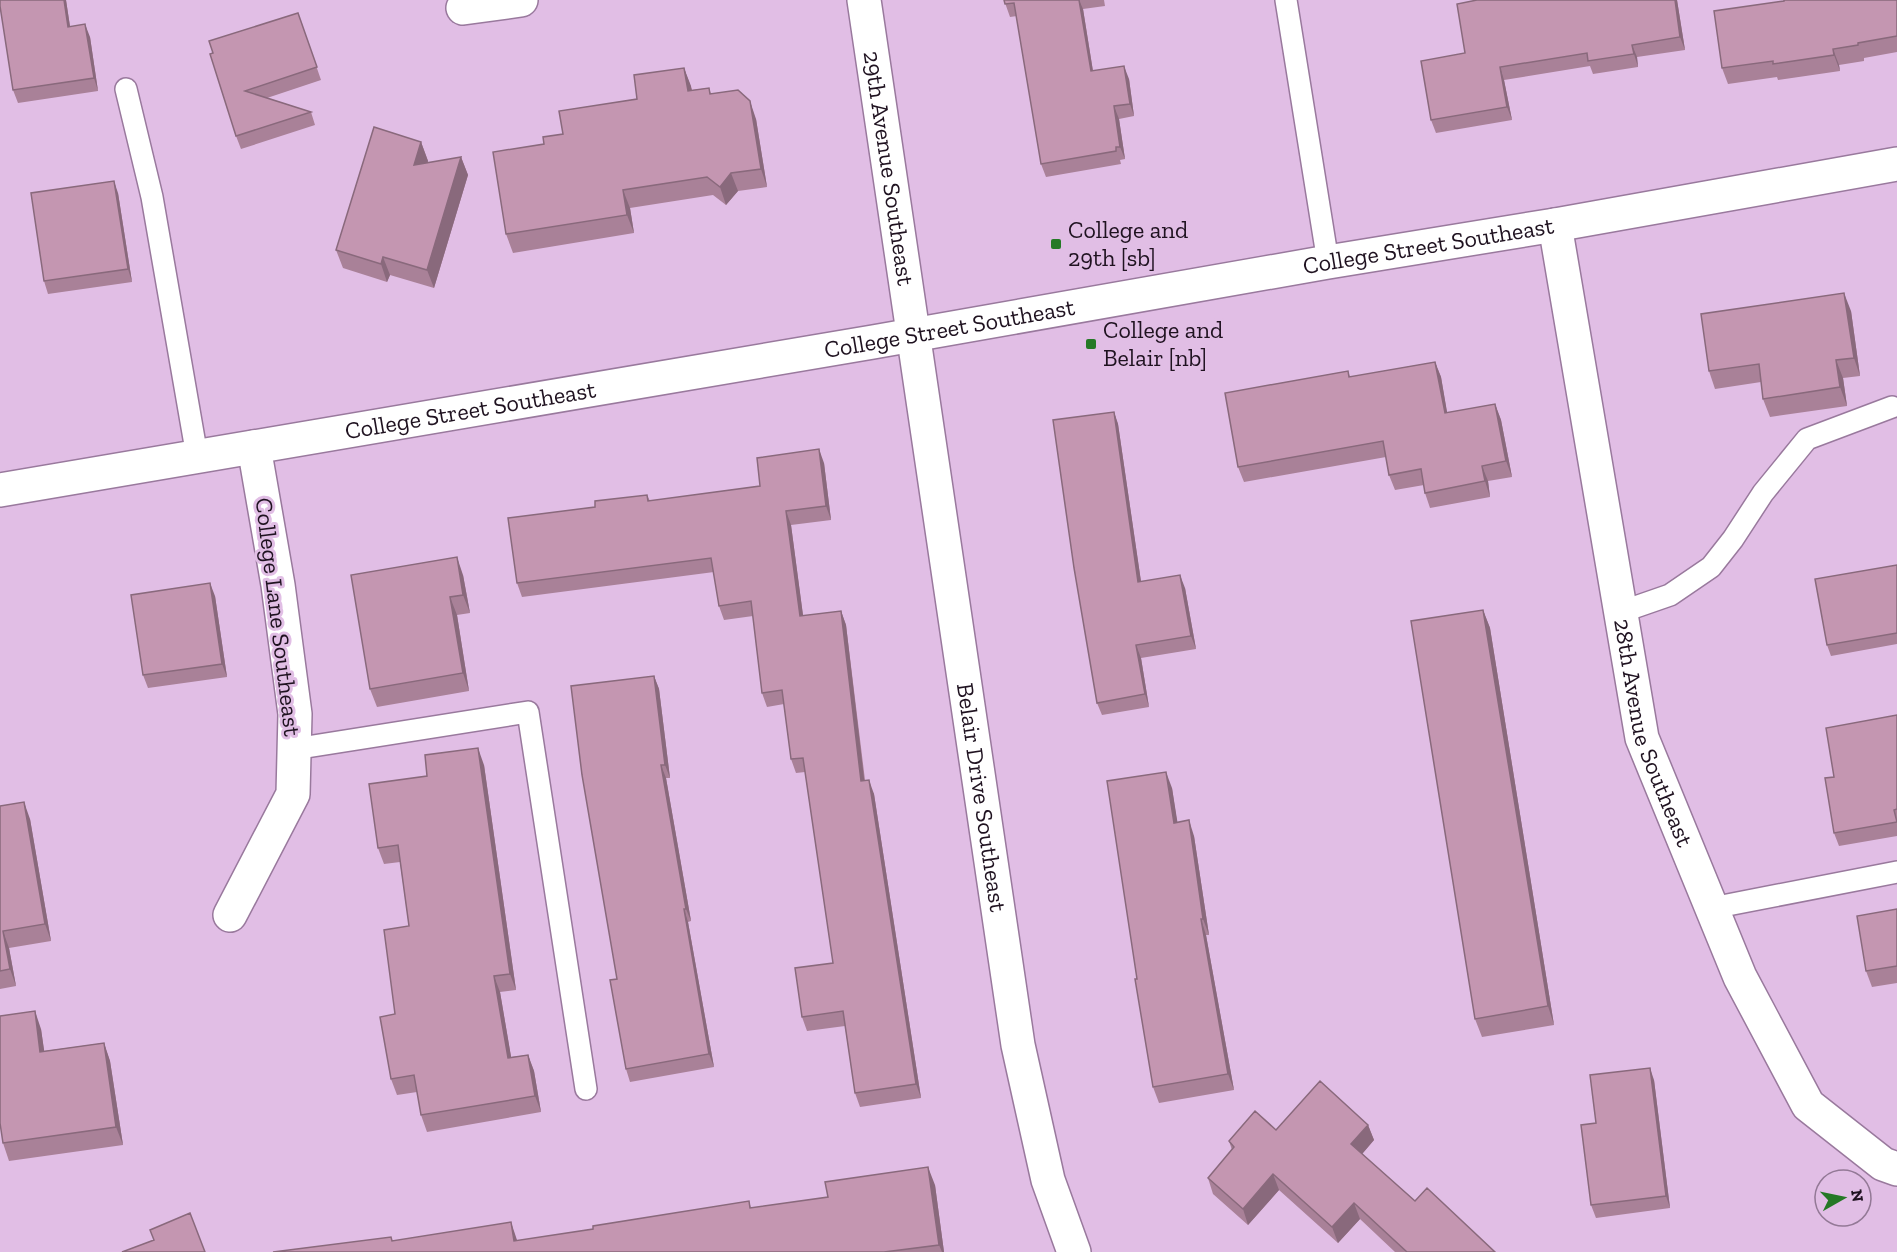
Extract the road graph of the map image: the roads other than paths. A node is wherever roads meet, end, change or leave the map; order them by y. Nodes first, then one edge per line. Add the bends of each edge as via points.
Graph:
1 (521, 0) edge
2 (864, 0) edge
3 (1286, 0) edge
4 (463, 8) dead end
5 (126, 89) dead end
6 (1897, 164) edge
7 (1555, 225) junction
8 (1328, 262) junction
9 (913, 335) junction
10 (1892, 407) dead end
11 (254, 447) junction
12 (197, 456) junction
13 (0, 490) edge
14 (1621, 612) junction
15 (294, 749) junction
16 (1897, 872) edge
17 (1712, 908) junction
18 (230, 915) dead end
19 (586, 1089) dead end
20 (1897, 1168) edge
21 (1074, 1252) edge

1 - 4 street
2 - 9 street, 29th Avenue Southeast
3 - 8 lane
5 - 12 lane via 152,197
6 - 7 street, College Street Southeast
7 - 8 street, College Street Southeast
7 - 14 street, 28th Avenue Southeast
8 - 9 street, College Street Southeast
9 - 11 street, College Street Southeast
9 - 21 street, Belair Drive Southeast via 1018,1045 1048,1180
10 - 14 lane via 1807,439 1711,567 1670,595
11 - 12 street, College Street Southeast
11 - 15 street, College Lane Southeast via 294,702
12 - 13 street, College Street Southeast
14 - 17 street, 28th Avenue Southeast via 1642,738
15 - 18 street, College Lane Southeast via 293,794
15 - 19 lane via 528,712
16 - 17 lane
17 - 20 street, 28th Avenue Southeast via 1740,977 1808,1105 1883,1164

